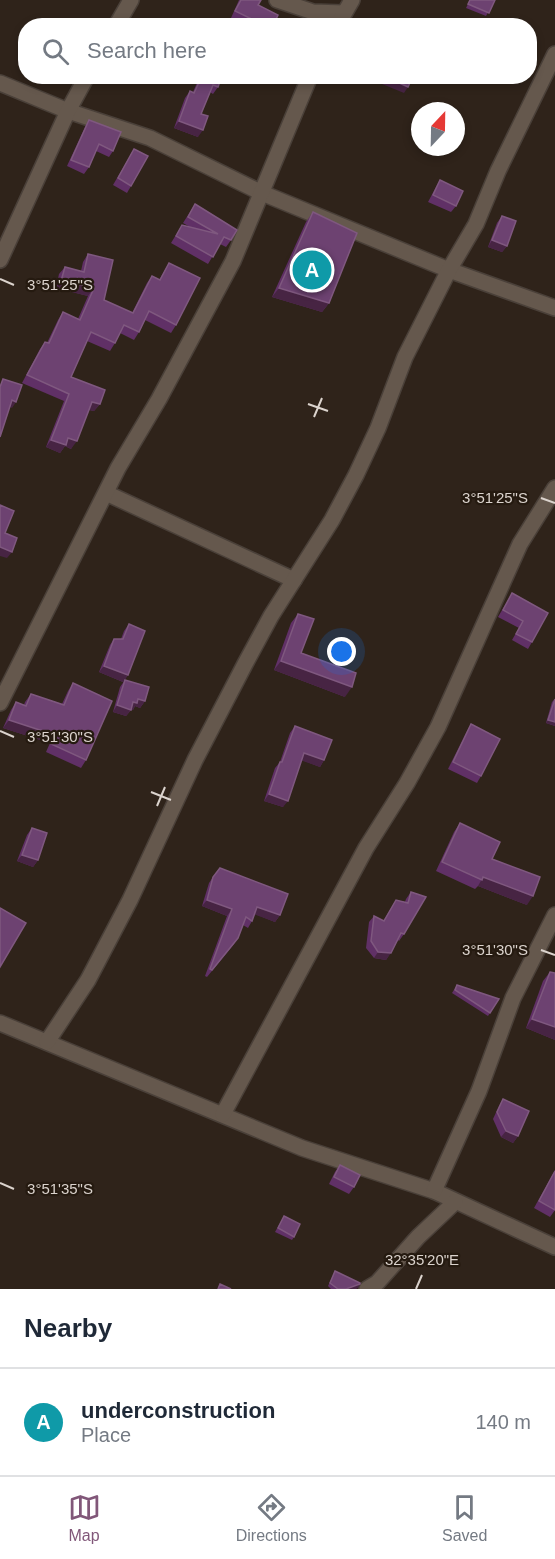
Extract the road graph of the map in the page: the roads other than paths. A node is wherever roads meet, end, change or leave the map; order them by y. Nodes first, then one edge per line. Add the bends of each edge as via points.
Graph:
1 (131, 0) edge
2 (278, 0) edge
3 (344, 13) edge
4 (121, 18) edge
5 (555, 54) edge
6 (0, 83) edge
7 (83, 84) edge
8 (307, 84) edge
9 (68, 111) junction
10 (261, 193) junction
11 (0, 260) edge
12 (449, 270) junction
13 (555, 309) edge
14 (555, 488) edge
15 (106, 493) junction
16 (294, 580) junction
17 (0, 703) edge
18 (555, 915) edge
19 (0, 1023) edge
20 (47, 1042) junction
21 (223, 1114) junction
22 (434, 1191) junction
23 (454, 1202) junction
24 (555, 1247) edge
25 (367, 1289) edge

1 - 4 street
2 - 3 street via 313,12
5 - 12 street via 476,224
6 - 9 street
7 - 9 street
8 - 10 street
9 - 10 street via 150,138
9 - 11 street
10 - 12 street
10 - 15 street via 216,293
12 - 13 street
12 - 16 street via 405,357 356,475
14 - 21 street via 520,544 438,727 366,848
15 - 16 street
15 - 17 street
16 - 20 street via 195,760 88,981
18 - 22 street via 513,998 479,1091
19 - 20 street
20 - 21 street
21 - 22 street via 302,1148
22 - 23 street
23 - 24 street
23 - 25 street

